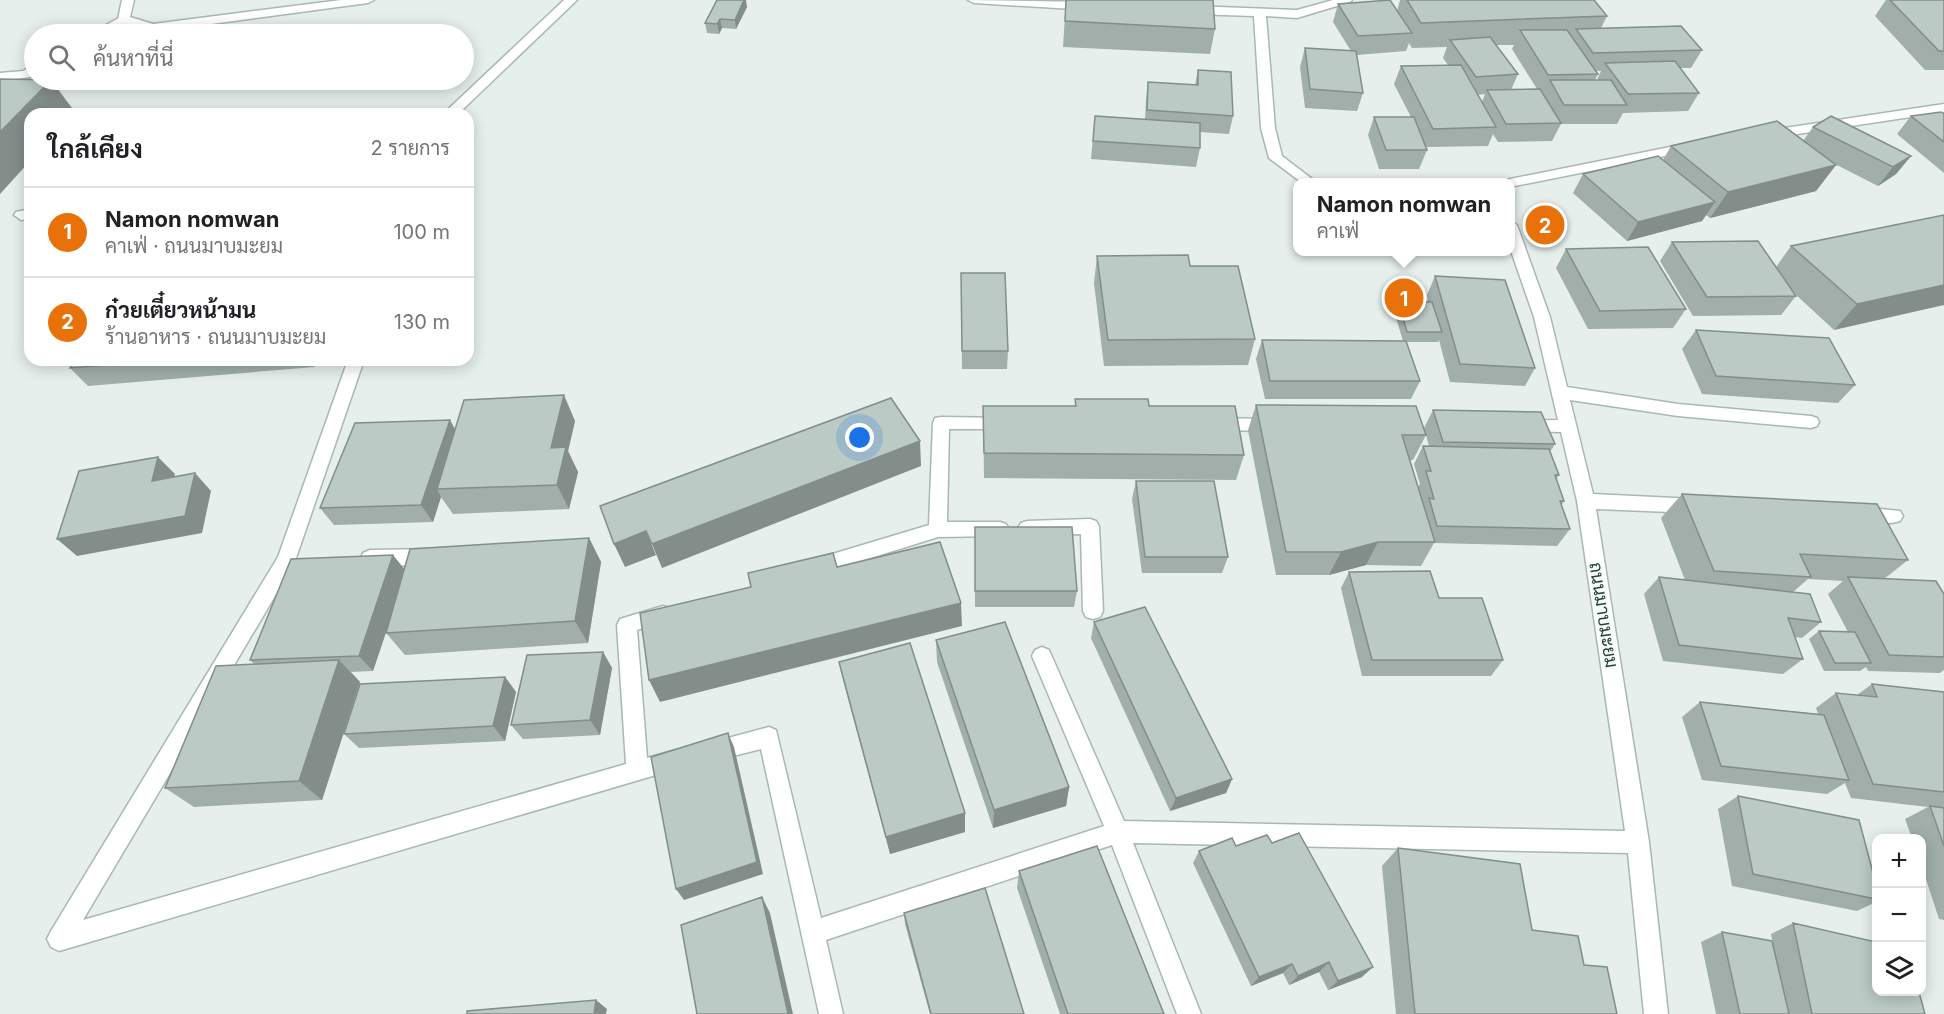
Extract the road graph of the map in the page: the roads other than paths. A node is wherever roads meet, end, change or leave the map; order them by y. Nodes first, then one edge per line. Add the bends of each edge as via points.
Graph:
1 (128, 0) edge
2 (368, 0) edge
3 (571, 0) edge
4 (974, 0) edge
5 (1346, 0) edge
6 (1104, 7) edge
7 (1180, 10) edge
8 (1260, 14) junction
9 (124, 19) junction
10 (115, 24) edge
11 (140, 24) edge
12 (183, 24) edge
13 (24, 74) edge
14 (0, 77) edge
15 (456, 108) edge
16 (1944, 108) edge
17 (1748, 138) edge
18 (1703, 145) edge
19 (1302, 178) edge
20 (1515, 182) edge
21 (1515, 239) edge
22 (354, 366) edge
23 (1560, 392) junction
24 (1811, 422) dead end
25 (1024, 423) edge
26 (1202, 424) edge
27 (1285, 425) edge
28 (1510, 426) edge
29 (1569, 426) junction
30 (1586, 501) junction
31 (1716, 507) edge
32 (1846, 513) edge
33 (1894, 516) dead end
34 (938, 530) junction
35 (454, 557) edge
36 (347, 558) edge
37 (287, 559) junction
38 (311, 559) edge
39 (794, 574) edge
40 (682, 608) edge
41 (1093, 611) dead end
42 (1042, 656) dead end
43 (637, 770) junction
44 (1118, 832) junction
45 (1638, 842) junction
46 (812, 933) junction
47 (831, 1014) edge
48 (1189, 1014) edge
49 (1656, 1014) edge

1 - 9 street
2 - 12 street
3 - 15 street
4 - 6 street
5 - 8 street via 1297,14
7 - 8 street
8 - 19 street via 1268,128 1276,158
9 - 10 street
9 - 11 street
13 - 14 street
16 - 17 street
18 - 20 street
21 - 23 street, ถนนมาบมะยม via 1542,317
22 - 37 street
23 - 24 street via 1678,410
23 - 29 street, ถนนมาบมะยม
25 - 34 street via 941,423
26 - 27 street
28 - 29 street
29 - 30 street, ถนนมาบมะยม
30 - 31 street
30 - 45 street, ถนนมาบมะยม
32 - 33 street
34 - 39 street
34 - 41 street via 1090,526
35 - 36 street
37 - 38 street
37 - 43 street via 59,939
40 - 43 street via 627,625
42 - 44 street
43 - 46 street via 769,737
44 - 45 street
44 - 46 street
44 - 48 street
45 - 49 street, ถนนมาบมะยม
46 - 47 street

